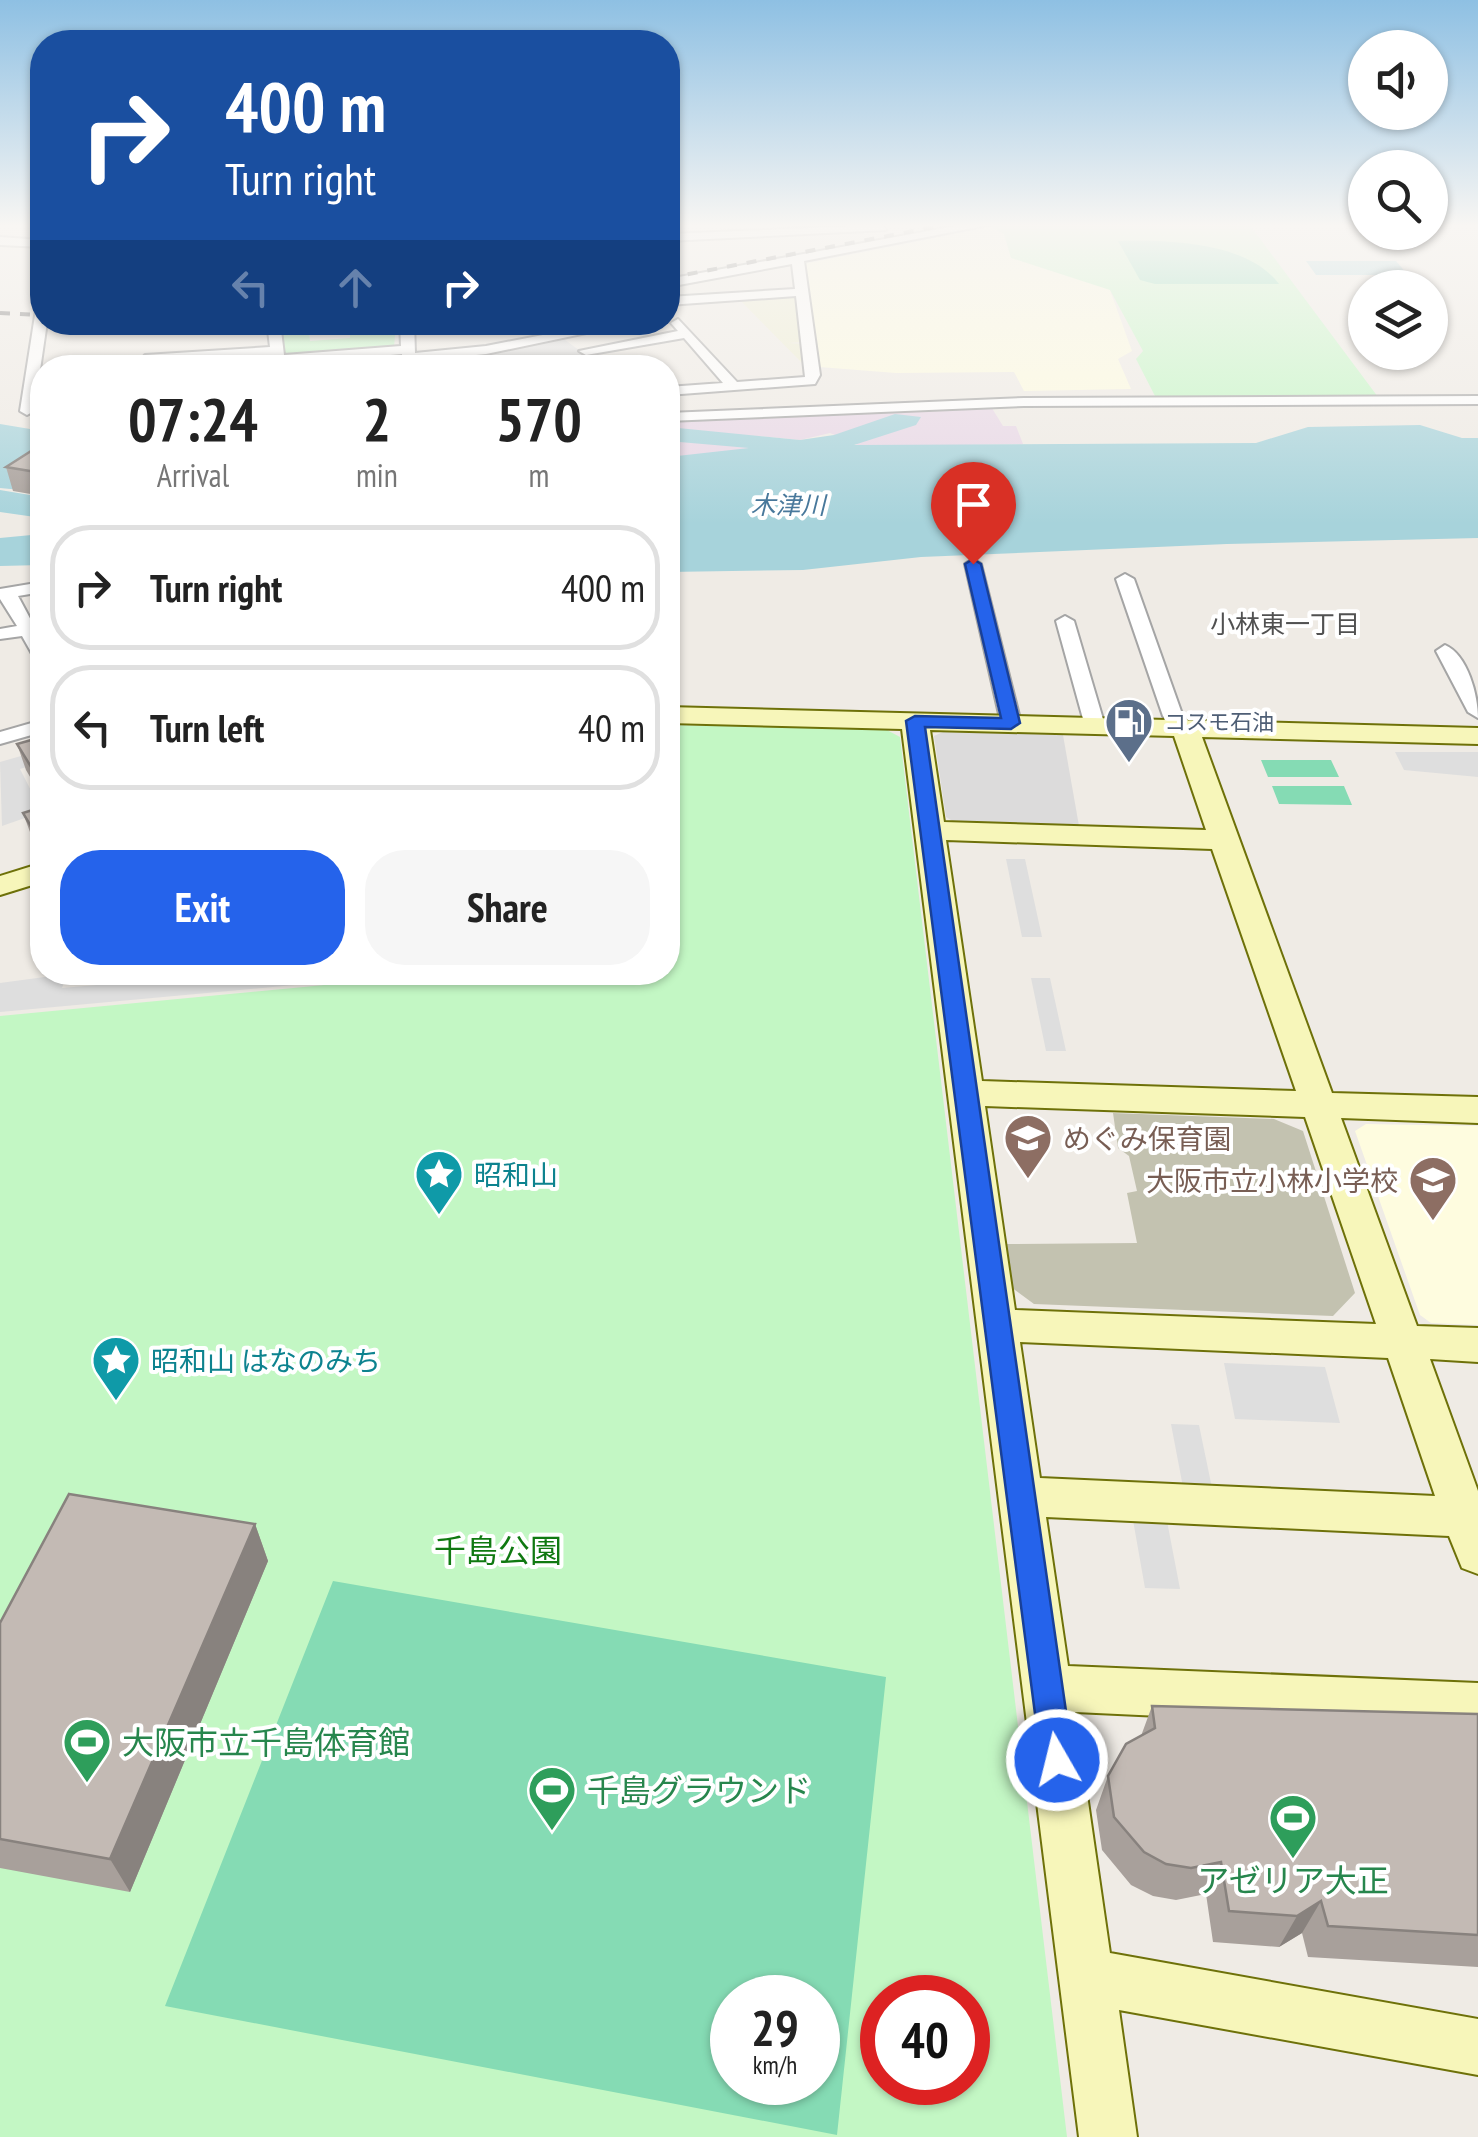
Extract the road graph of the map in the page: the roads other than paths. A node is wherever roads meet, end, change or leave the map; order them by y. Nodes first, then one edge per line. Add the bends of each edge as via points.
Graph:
1 (807, 324) edge
2 (680, 326) edge
3 (687, 333) junction
4 (680, 334) edge
5 (561, 335) edge
6 (567, 335) edge
7 (675, 335) edge
8 (586, 350) junction
9 (443, 355) edge
10 (592, 355) edge
11 (734, 386) junction
12 (680, 390) edge
13 (1478, 400) edge
14 (8, 409) dead end
15 (30, 411) edge
16 (680, 416) edge
17 (973, 564) dead end
18 (1126, 579) dead end
19 (30, 589) edge
20 (4, 593) edge
21 (1065, 621) dead end
22 (30, 622) edge
23 (30, 629) edge
24 (0, 634) edge
25 (1445, 650) dead end
26 (1478, 712) edge
27 (680, 714) edge
28 (915, 721) junction
29 (1011, 723) junction
30 (1096, 726) junction
31 (30, 729) edge
32 (1185, 729) junction
33 (1478, 736) edge
34 (0, 738) edge
35 (930, 831) junction
36 (1224, 840) junction
37 (30, 876) edge
38 (0, 886) edge
39 (968, 1093) junction
40 (1318, 1106) junction
41 (1478, 1110) edge
42 (998, 1325) junction
43 (1401, 1342) junction
44 (1478, 1345) edge
45 (1021, 1496) junction
46 (1471, 1536) edge
47 (1047, 1688) junction
48 (1478, 1707) edge
49 (1086, 1976) junction
50 (1478, 2047) edge
51 (1108, 2137) edge

1 - 11 street via 810,381
2 - 3 street
3 - 4 street
3 - 11 street
5 - 9 street
6 - 8 street
7 - 8 street
8 - 10 street
11 - 12 street
13 - 16 street via 1024,402
14 - 15 street
17 - 29 street
18 - 32 street via 1173,716
19 - 20 street
20 - 22 street
21 - 30 street
23 - 24 street
25 - 26 street
27 - 28 street
28 - 29 street
28 - 35 street
29 - 30 street
30 - 32 street
31 - 34 street
32 - 33 street
32 - 36 street
35 - 36 street
35 - 39 street
36 - 40 street
37 - 38 street
39 - 40 street
39 - 42 street
40 - 41 street
40 - 43 street
42 - 43 street
42 - 45 street
43 - 44 street
43 - 46 street
45 - 46 street
45 - 47 street
47 - 48 street
47 - 49 street
49 - 50 street
49 - 51 street

